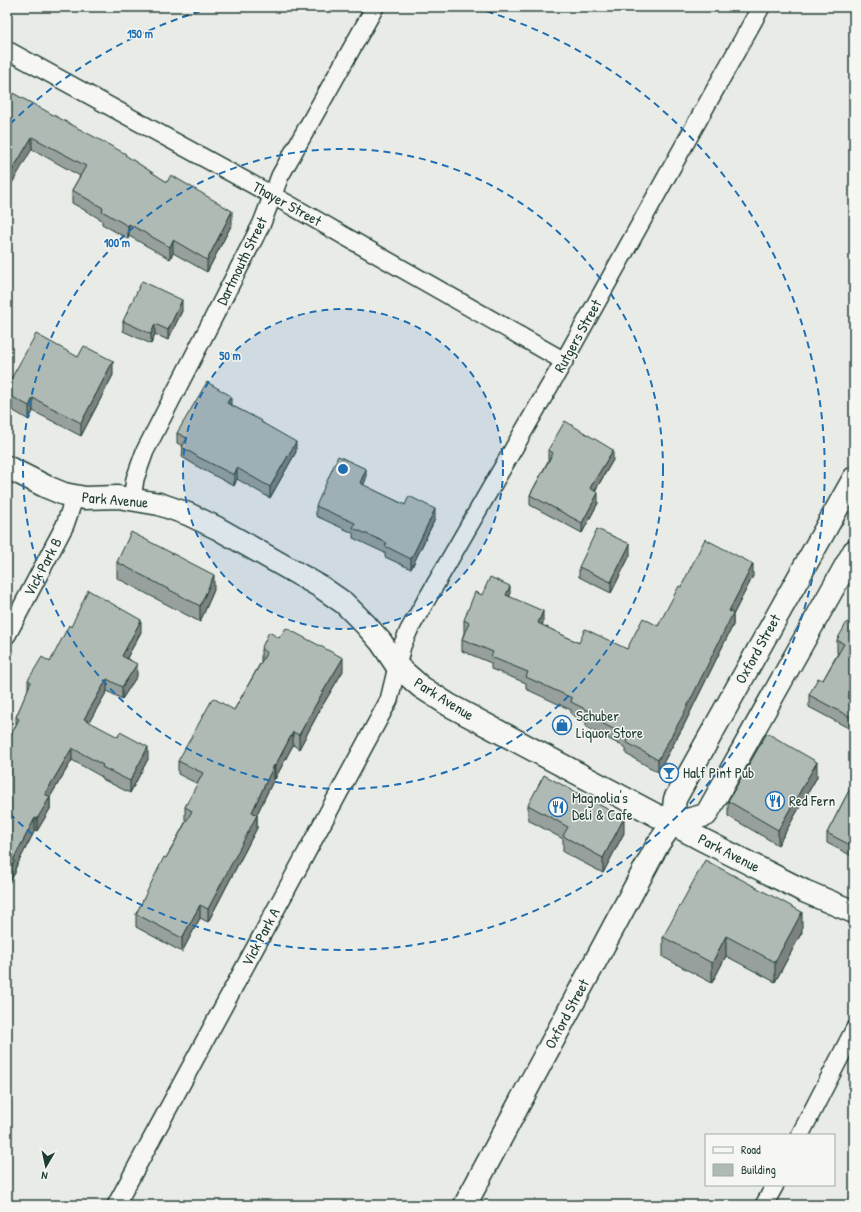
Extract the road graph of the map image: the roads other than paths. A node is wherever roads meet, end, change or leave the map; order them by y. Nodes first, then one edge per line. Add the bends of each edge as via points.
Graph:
1 (375, 7) edge
2 (761, 7) edge
3 (7, 50) edge
4 (272, 196) junction
5 (564, 361) junction
6 (7, 467) edge
7 (854, 478) edge
8 (76, 496) junction
9 (132, 498) junction
10 (854, 552) edge
11 (7, 635) edge
12 (397, 666) junction
13 (672, 824) junction
14 (854, 912) edge
15 (854, 1030) edge
16 (801, 1134) edge
17 (774, 1186) edge
18 (116, 1205) edge
19 (465, 1205) edge
20 (764, 1205) edge

1 - 4 street, Dartmouth Street via 280,176
2 - 5 street, Rutgers Street
3 - 4 street, Thayer Street
4 - 5 street, Thayer Street
4 - 9 street, Dartmouth Street via 262,223 145,451 136,474
5 - 12 street, Rutgers Street via 409,630
6 - 8 street, Park Avenue via 47,487
7 - 13 street, Oxford Street via 675,799
8 - 9 street, Park Avenue
8 - 11 street, Vick Park B via 65,525
9 - 12 street, Park Avenue via 188,514 321,587 365,624
10 - 13 street via 706,815
12 - 13 street, Park Avenue via 421,687 449,705
12 - 18 street, Vick Park A via 389,700
13 - 14 street, Park Avenue via 804,891
13 - 19 street, Oxford Street via 658,844
15 - 16 street
17 - 20 street

